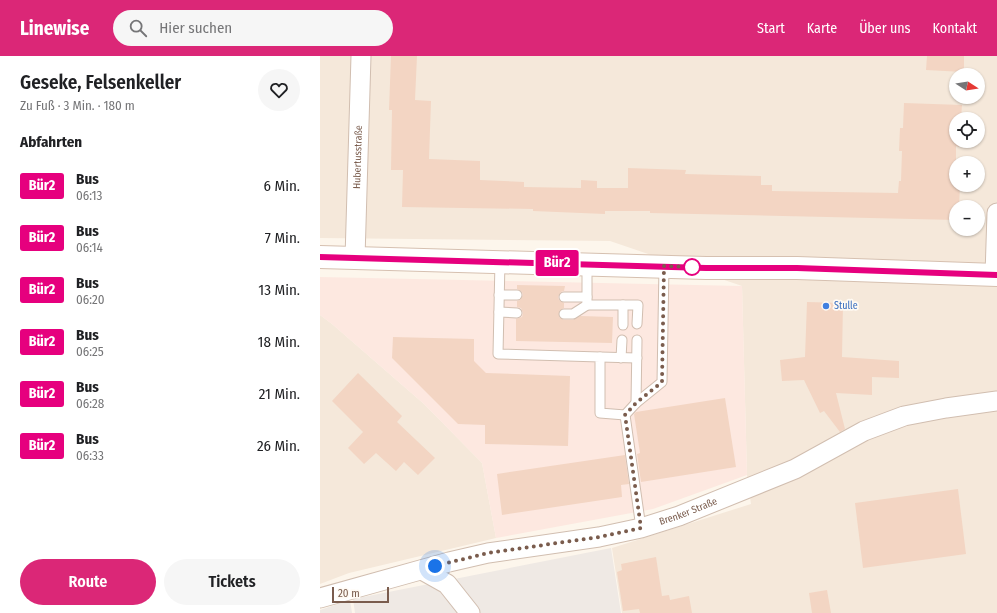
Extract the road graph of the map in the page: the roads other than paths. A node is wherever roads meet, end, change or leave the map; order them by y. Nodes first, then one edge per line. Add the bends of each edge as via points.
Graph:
1 (360, 56) edge
2 (997, 213) edge
3 (320, 257) edge
4 (355, 258) junction
5 (500, 261) junction
6 (587, 264) junction
7 (664, 266) junction
8 (996, 275) edge
9 (500, 295) junction
10 (517, 295) dead end
11 (564, 296) dead end
12 (587, 301) junction
13 (623, 305) junction
14 (499, 312) junction
15 (516, 312) dead end
16 (564, 314) dead end
17 (637, 324) dead end
18 (623, 325) dead end
19 (622, 340) dead end
20 (637, 340) dead end
21 (600, 357) junction
22 (622, 358) junction
23 (637, 358) junction
24 (997, 401) edge
25 (636, 403) junction
26 (625, 415) junction
27 (641, 528) junction
28 (422, 570) junction
29 (320, 598) edge
30 (470, 613) edge

1 - 4 street, Hubertusstraße
2 - 8 street
3 - 4 main road
4 - 5 main road
5 - 6 main road
5 - 9 lane
6 - 7 main road
6 - 12 lane
7 - 8 main road
7 - 25 lane via 662,382
9 - 10 lane
9 - 14 lane
11 - 12 lane
12 - 13 lane
12 - 16 lane via 572,314
13 - 17 lane via 638,305
13 - 18 lane
14 - 15 lane
14 - 21 lane via 498,354
19 - 22 lane
20 - 23 lane
21 - 22 lane
21 - 26 lane via 600,414
22 - 23 lane
23 - 25 lane
24 - 27 street, Brenker Straße via 904,416 864,431 795,469 679,516
25 - 26 lane
26 - 27 lane
27 - 28 street, Brenker Straße via 599,537 488,553
28 - 29 street, Brenker Straße
28 - 30 street via 447,584

